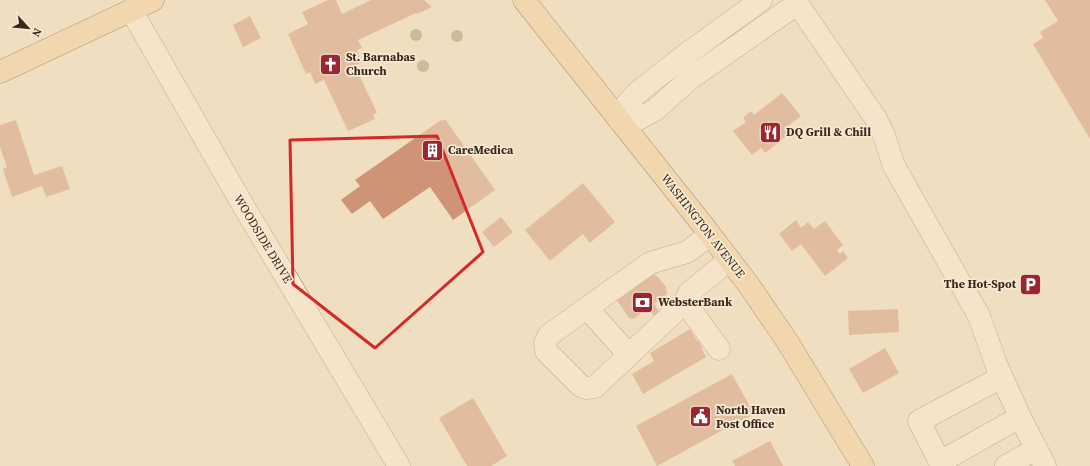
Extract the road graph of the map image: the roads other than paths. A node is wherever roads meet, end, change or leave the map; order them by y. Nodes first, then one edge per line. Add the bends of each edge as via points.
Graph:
1 (153, 0) edge
2 (524, 0) edge
3 (761, 0) edge
4 (796, 2) edge
5 (131, 10) junction
6 (0, 72) edge
7 (621, 122) junction
8 (710, 235) junction
9 (729, 260) junction
10 (685, 302) junction
11 (587, 308) junction
12 (719, 349) dead end
13 (629, 355) junction
14 (1002, 377) junction
15 (1020, 417) junction
16 (1040, 457) edge
17 (399, 466) edge
18 (863, 466) edge
19 (1006, 466) edge

1 - 5 main road
2 - 7 main road, WASHINGTON AVENUE
3 - 7 street via 637,93 626,105
4 - 7 street via 692,78 655,110 638,119
4 - 14 street via 876,119 894,166 979,316
5 - 6 main road
5 - 17 street, WOODSIDE DRIVE via 244,207
7 - 8 main road, WASHINGTON AVENUE
8 - 9 main road, WASHINGTON AVENUE
8 - 11 street via 687,252 650,263
9 - 10 street via 689,293
9 - 18 main road, WASHINGTON AVENUE via 787,341
10 - 12 street
10 - 13 street
11 - 13 street
11 - 13 street via 549,335 545,343 546,351 586,388 595,387
14 - 15 street
14 - 15 street via 919,421 940,462
15 - 16 street
16 - 19 street

